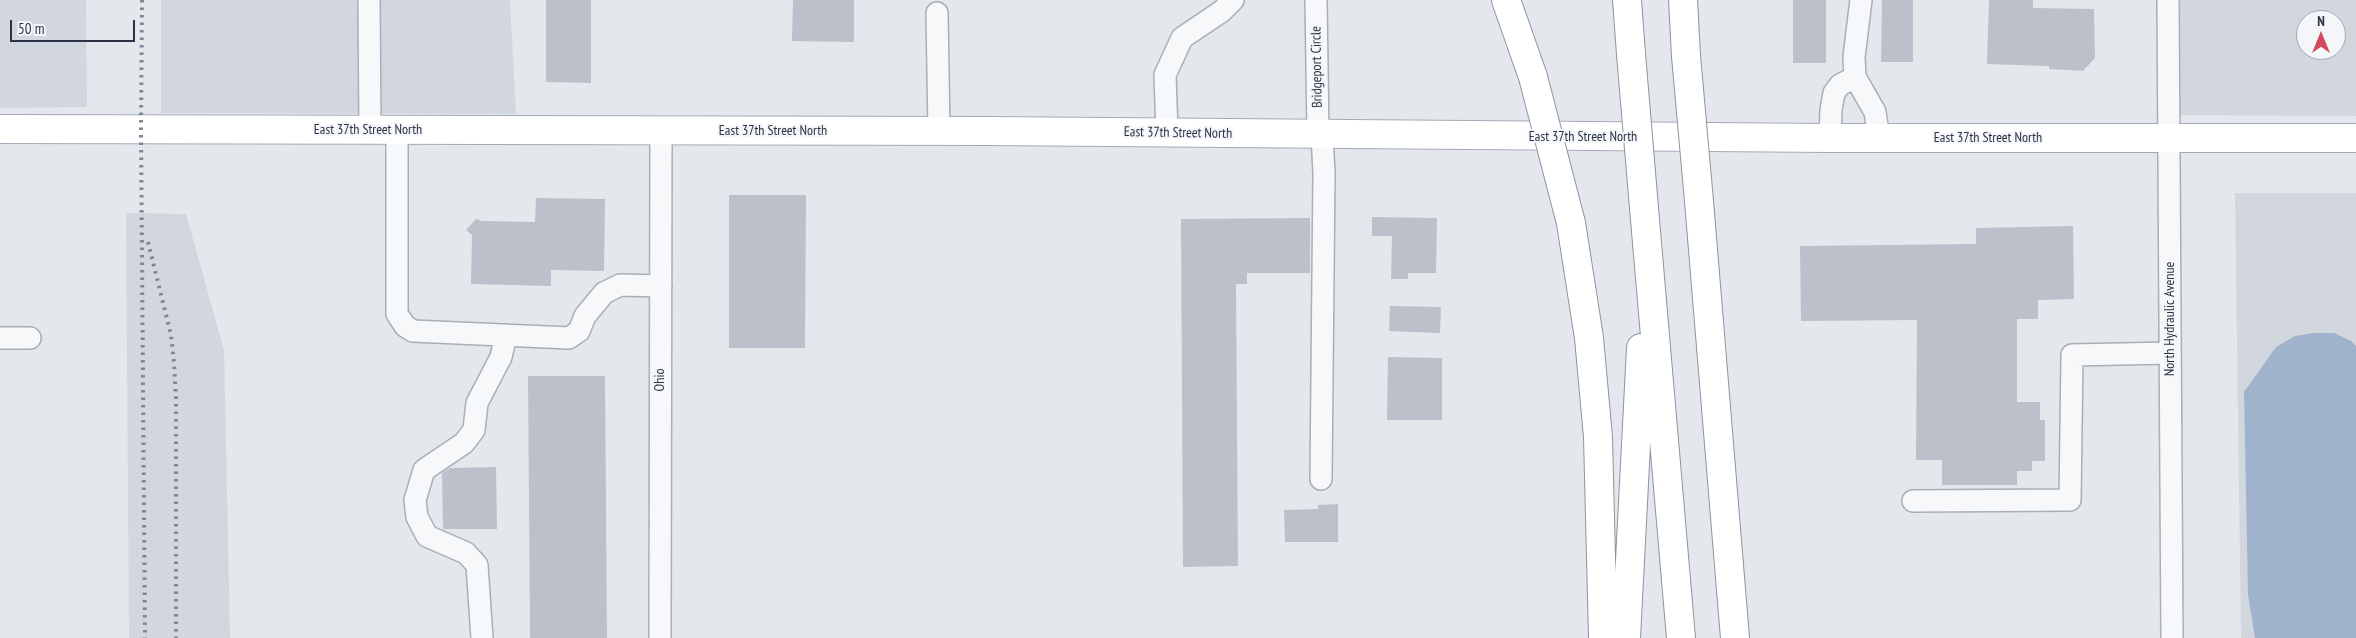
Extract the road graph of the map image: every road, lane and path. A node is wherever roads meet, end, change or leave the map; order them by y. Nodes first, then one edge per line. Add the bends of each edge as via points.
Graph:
1 (369, 0) edge
2 (1233, 0) edge
3 (1316, 0) edge
4 (1506, 0) edge
5 (1627, 0) edge
6 (1683, 0) edge
7 (1861, 0) edge
8 (2168, 0) edge
9 (937, 13) dead end
10 (1855, 77) junction
11 (0, 129) edge
12 (370, 130) junction
13 (397, 130) junction
14 (661, 131) junction
15 (939, 131) junction
16 (1167, 133) junction
17 (1320, 135) junction
18 (1830, 138) junction
19 (1879, 138) junction
20 (2356, 138) edge
21 (2169, 139) junction
22 (1647, 251) junction
23 (661, 286) junction
24 (506, 335) junction
25 (0, 338) edge
26 (30, 338) dead end
27 (2170, 353) junction
28 (1321, 479) dead end
29 (1913, 501) dead end
30 (660, 633) edge
31 (482, 638) edge
32 (1603, 638) edge
33 (1626, 638) edge
34 (1681, 638) edge
35 (1735, 638) edge
36 (2172, 638) edge

1 - 12 street
2 - 16 street via 1182,38 1165,75
3 - 17 street, Bridgeport Circle
4 - 32 main road, bridge via 1533,77 1571,222 1589,338 1598,437
5 - 22 main road, bridge
6 - 35 main road, bridge
7 - 10 street via 1854,57
8 - 21 street, North Hydraulic Avenue
9 - 15 street
10 - 18 street via 1840,85 1834,94 1830,110
10 - 19 street via 1875,112
11 - 12 main road, East 37th Street North
12 - 13 main road, East 37th Street North
13 - 14 main road, East 37th Street North
13 - 24 street via 397,314 413,332
14 - 15 main road, East 37th Street North
14 - 23 street, Ohio
15 - 16 main road, East 37th Street North
16 - 17 main road, East 37th Street North
17 - 18 main road, East 37th Street North
17 - 28 street, Bridgeport Circle via 1324,192
18 - 19 main road, East 37th Street North
19 - 21 main road, East 37th Street North
20 - 21 main road, East 37th Street North
21 - 27 street, North Hydraulic Avenue
22 - 33 main road
22 - 34 main road
23 - 24 street via 620,285 604,293 585,316 578,331 569,338
23 - 30 street, Ohio
24 - 31 street via 501,357 477,403 474,430 464,443 424,470 415,500 417,517 427,536 466,553 477,565
25 - 26 street
27 - 29 street via 2072,355 2070,500
27 - 36 street, North Hydraulic Avenue

